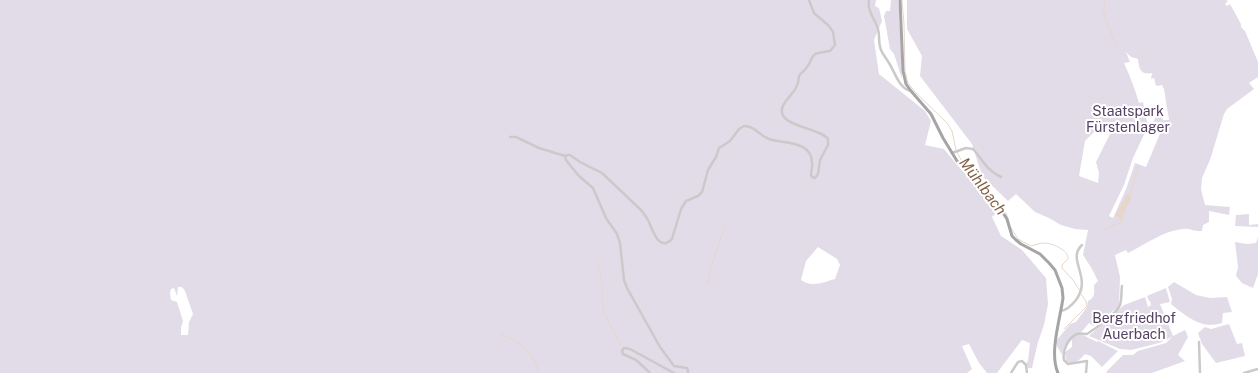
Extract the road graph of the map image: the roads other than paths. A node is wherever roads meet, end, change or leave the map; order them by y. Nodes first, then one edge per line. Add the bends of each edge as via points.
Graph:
1 (809, 0) edge
2 (869, 0) edge
3 (900, 0) edge
4 (911, 91) junction
5 (510, 137) dead end
6 (953, 152) junction
7 (565, 156) junction
8 (1001, 177) dead end
9 (1082, 245) dead end
10 (1122, 286) dead end
11 (1061, 311) junction
12 (1199, 342) dead end
13 (1258, 369) edge
14 (650, 373) edge
15 (674, 373) edge
16 (688, 373) edge
17 (1011, 373) edge
18 (1027, 373) edge
19 (1058, 373) edge
20 (1086, 373) edge
21 (1200, 373) edge
22 (1244, 373) edge

1 - 7 street via 814,13 830,28 835,45 830,51 812,57 800,75 796,91 784,103 782,111 785,118 791,122 824,134 828,139 817,176 814,178 810,173 812,160 804,148 791,142 769,138 744,126 720,146 708,170 702,192 685,203 672,239 664,243 656,238 647,217 607,176 570,155
2 - 4 street via 869,9 878,29 881,50 901,83
3 - 4 main road via 903,74
4 - 6 main road via 931,114
5 - 7 street
6 - 8 street via 966,148 973,149 984,165
6 - 11 main road via 965,170 980,183 1003,213 1012,236 1040,254 1055,270 1062,288
7 - 16 street via 579,176 596,193 606,218 617,234 624,280 660,347 669,362 676,367 687,368
9 - 11 street via 1076,253 1082,280 1081,293 1066,310
10 - 20 street via 1119,307 1087,334 1081,333 1072,338 1064,350 1064,360 1068,364 1086,361
11 - 19 main road via 1054,357
12 - 21 street
13 - 22 street
14 - 15 street via 633,358 623,354 623,349 630,349
17 - 18 street via 1018,362 1022,361 1026,365

